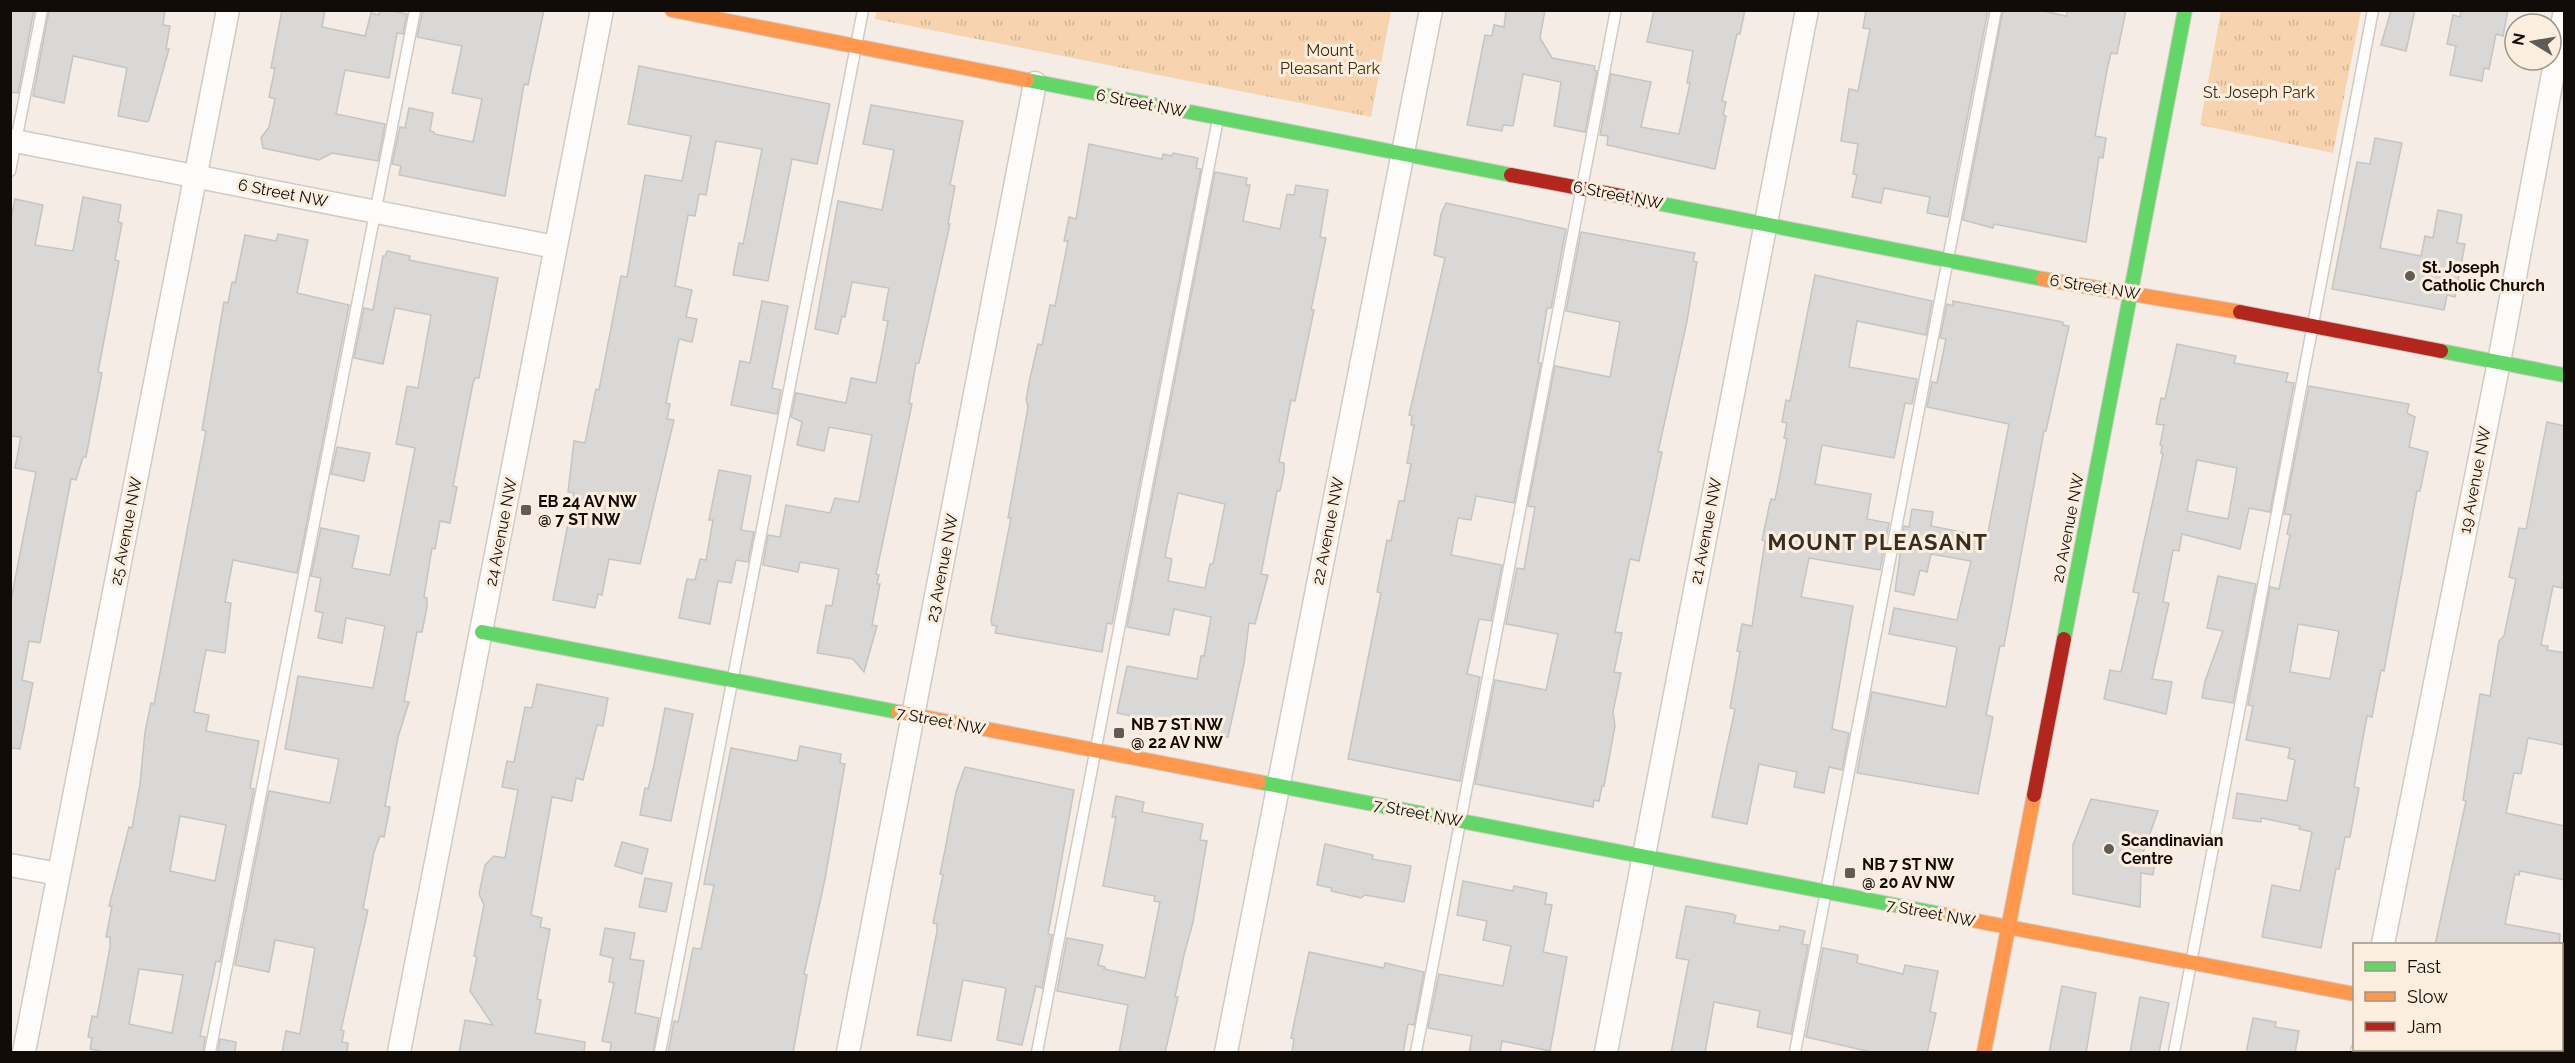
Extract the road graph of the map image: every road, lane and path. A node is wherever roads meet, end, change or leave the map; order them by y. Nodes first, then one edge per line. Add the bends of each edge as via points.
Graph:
1 (42, 10) edge
2 (228, 10) edge
3 (415, 10) edge
4 (602, 10) edge
5 (672, 10) edge
6 (863, 10) edge
7 (1431, 10) edge
8 (1616, 10) edge
9 (1807, 10) edge
10 (1996, 10) edge
11 (2185, 10) edge
12 (2373, 10) edge
13 (2565, 15) edge
14 (856, 47) junction
15 (1035, 83) junction
16 (1219, 118) junction
17 (14, 140) edge
18 (1403, 154) junction
19 (10, 171) edge
20 (196, 175) junction
21 (1583, 188) junction
22 (376, 211) junction
23 (1765, 223) junction
24 (555, 247) junction
25 (1948, 260) junction
26 (2131, 293) junction
27 (2313, 327) junction
28 (2499, 362) junction
29 (2565, 375) edge
30 (482, 632) junction
31 (733, 681) junction
32 (913, 716) junction
33 (1097, 750) junction
34 (1278, 785) junction
35 (1461, 821) junction
36 (1644, 856) junction
37 (10, 865) edge
38 (58, 874) junction
39 (1826, 892) junction
40 (2008, 928) junction
41 (2383, 943) edge
42 (2192, 964) junction
43 (2353, 994) edge
44 (24, 1053) edge
45 (210, 1053) edge
46 (399, 1053) edge
47 (660, 1053) edge
48 (848, 1053) edge
49 (1038, 1053) edge
50 (1226, 1053) edge
51 (1416, 1053) edge
52 (1606, 1053) edge
53 (1795, 1053) edge
54 (1984, 1053) edge
55 (2174, 1053) edge

1 - 17 lane
2 - 20 street, 25 Avenue NW
3 - 22 lane
4 - 24 street, 24 Avenue NW
5 - 14 street, 6 Street NW
6 - 14 lane
7 - 18 street, 22 Avenue NW
8 - 21 lane
9 - 23 street, 21 Avenue NW
10 - 25 lane
11 - 26 street, 20 Avenue NW
12 - 27 lane
13 - 28 street, 19 Avenue NW
14 - 15 street, 6 Street NW
14 - 31 lane
15 - 16 street, 6 Street NW
15 - 32 street, 23 Avenue NW
16 - 18 street, 6 Street NW
16 - 33 lane
17 - 19 lane
17 - 20 street, 6 Street NW
18 - 21 street, 6 Street NW
18 - 34 street, 22 Avenue NW
20 - 22 street, 6 Street NW
20 - 38 street, 25 Avenue NW
21 - 23 street, 6 Street NW
21 - 35 lane
22 - 24 street, 6 Street NW
22 - 45 lane
23 - 25 street, 6 Street NW
23 - 36 street, 21 Avenue NW
24 - 30 street, 24 Avenue NW
25 - 26 street, 6 Street NW
25 - 39 lane
26 - 27 street, 6 Street NW
26 - 40 street, 20 Avenue NW
27 - 28 street, 6 Street NW
27 - 42 lane
28 - 29 street, 6 Street NW
28 - 41 street, 19 Avenue NW
30 - 31 street, 7 Street NW
30 - 46 street, 24 Avenue NW
31 - 32 street, 7 Street NW
31 - 47 lane
32 - 33 street, 7 Street NW
32 - 48 street, 23 Avenue NW
33 - 34 street, 7 Street NW
33 - 49 lane
34 - 35 street, 7 Street NW
34 - 50 street, 22 Avenue NW
35 - 36 street, 7 Street NW
35 - 51 lane
36 - 39 street, 7 Street NW
36 - 52 street, 21 Avenue NW
37 - 38 street
38 - 44 street, 25 Avenue NW
39 - 40 street, 7 Street NW
39 - 53 lane
40 - 42 street, 7 Street NW
40 - 54 street, 20 Avenue NW
42 - 43 street, 7 Street NW
42 - 55 lane

